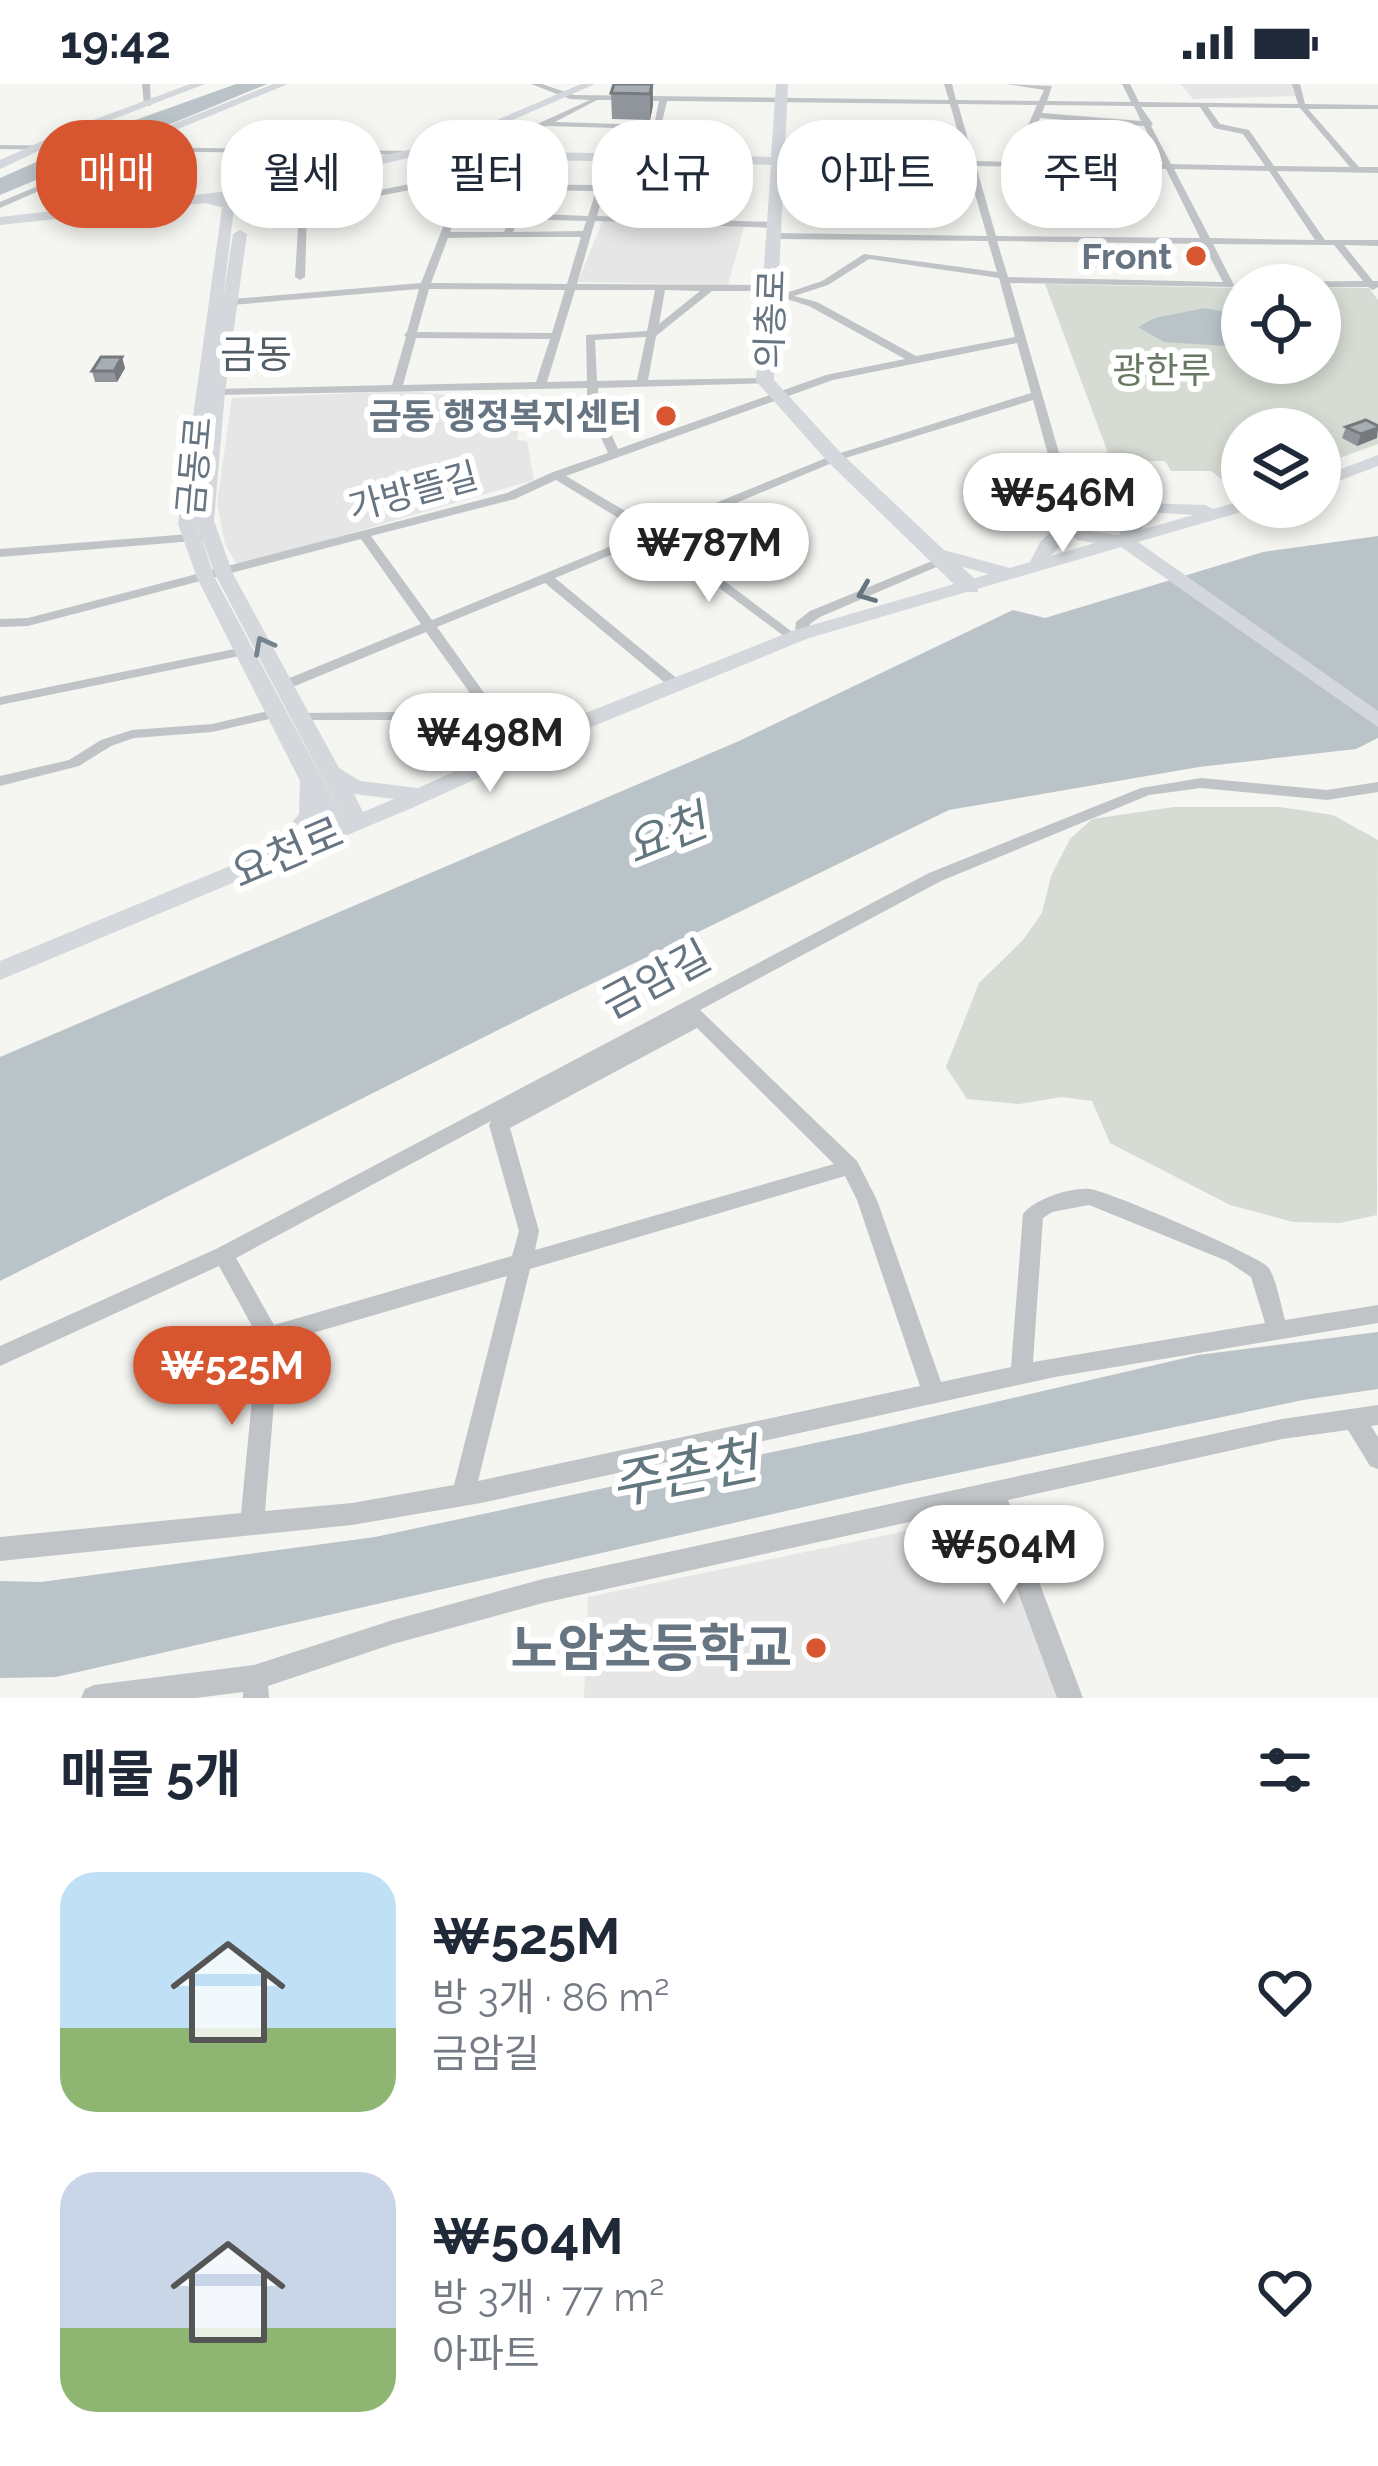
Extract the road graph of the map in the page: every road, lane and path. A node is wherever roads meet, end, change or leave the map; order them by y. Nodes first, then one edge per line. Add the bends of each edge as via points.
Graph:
1 (146, 84) edge
2 (200, 84) edge
3 (283, 84) edge
4 (535, 84) edge
5 (590, 84) edge
6 (782, 84) edge
7 (948, 84) edge
8 (1011, 84) edge
9 (1126, 84) edge
10 (1296, 84) edge
11 (565, 90) edge
12 (600, 98) junction
13 (664, 100) junction
14 (782, 102) junction
15 (1043, 102) junction
16 (955, 103) junction
17 (1136, 103) junction
18 (148, 104) junction
19 (1202, 104) junction
20 (1302, 106) junction
21 (1378, 107) edge
22 (1036, 116) junction
23 (110, 120) edge
24 (192, 120) edge
25 (495, 120) edge
26 (514, 120) edge
27 (550, 120) edge
28 (658, 120) edge
29 (781, 120) edge
30 (959, 120) edge
31 (1034, 120) edge
32 (1092, 120) edge
33 (1147, 120) edge
34 (36, 149) edge
35 (1162, 149) edge
36 (0, 165) edge
37 (1162, 168) edge
38 (1172, 168) junction
39 (1268, 169) junction
40 (1357, 170) junction
41 (1378, 170) edge
42 (777, 178) edge
43 (407, 188) edge
44 (36, 189) edge
45 (977, 192) edge
46 (221, 202) edge
47 (0, 205) edge
48 (592, 215) edge
49 (591, 218) junction
50 (0, 223) edge
51 (229, 228) edge
52 (233, 228) edge
53 (449, 228) edge
54 (751, 228) edge
55 (774, 230) junction
56 (587, 234) junction
57 (446, 235) junction
58 (508, 235) junction
59 (871, 237) junction
60 (992, 238) junction
61 (1204, 241) junction
62 (1321, 241) junction
63 (1335, 242) junction
64 (1378, 243) edge
65 (867, 256) junction
66 (1222, 264) edge
67 (300, 277) dead end
68 (1003, 278) junction
69 (1221, 284) edge
70 (424, 286) junction
71 (573, 286) junction
72 (661, 287) junction
73 (710, 287) junction
74 (1341, 287) edge
75 (1375, 287) edge
76 (775, 294) junction
77 (232, 302) junction
78 (653, 334) junction
79 (409, 335) junction
80 (558, 336) junction
81 (1019, 339) junction
82 (913, 359) junction
83 (642, 383) junction
84 (590, 384) junction
85 (541, 386) junction
86 (397, 388) junction
87 (770, 389) junction
88 (217, 392) junction
89 (1037, 395) junction
90 (614, 454) junction
91 (835, 458) junction
92 (1378, 460) edge
93 (557, 475) junction
94 (1341, 475) edge
95 (1064, 491) junction
96 (1099, 503) junction
97 (1221, 507) edge
98 (1221, 512) edge
99 (1072, 522) junction
100 (654, 535) junction
101 (364, 536) junction
102 (199, 538) junction
103 (1124, 541) junction
104 (0, 554) edge
105 (938, 558) junction
106 (1037, 567) junction
107 (1014, 574) junction
108 (215, 576) junction
109 (547, 578) junction
110 (970, 587) junction
111 (0, 623) edge
112 (427, 628) junction
113 (797, 636) junction
114 (244, 651) junction
115 (676, 684) junction
116 (285, 685) junction
117 (0, 701) edge
118 (277, 713) junction
119 (494, 715) junction
120 (304, 717) junction
121 (1378, 721) edge
122 (571, 727) junction
123 (518, 751) junction
124 (322, 777) junction
125 (0, 782) edge
126 (1378, 787) edge
127 (423, 794) junction
128 (347, 826) junction
129 (272, 858) junction
130 (0, 971) edge
131 (692, 1012) junction
132 (850, 1167) junction
133 (223, 1255) junction
134 (521, 1263) junction
135 (1378, 1314) edge
136 (1277, 1328) junction
137 (269, 1336) junction
138 (0, 1356) edge
139 (1021, 1374) junction
140 (933, 1391) junction
141 (1365, 1416) edge
142 (1378, 1458) edge
143 (463, 1495) junction
144 (994, 1495) junction
145 (252, 1525) junction
146 (0, 1549) edge
147 (255, 1688) edge
148 (129, 1696) edge
149 (94, 1698) edge
150 (1070, 1698) edge

1 - 18 street
2 - 18 street
3 - 24 street
4 - 11 street
5 - 11 street
6 - 14 main road, 의총로
7 - 16 street
8 - 15 street via 1049,88
9 - 17 street
10 - 20 street
11 - 12 street
11 - 25 street
11 - 26 street
12 - 13 street
12 - 27 street
13 - 14 street
13 - 28 street
14 - 16 street
14 - 29 main road, 의총로
15 - 16 street
15 - 17 street
15 - 22 street
16 - 30 street
17 - 19 street
17 - 33 street
18 - 23 street
19 - 20 street
19 - 39 street via 1217,126 1246,132
20 - 21 street
20 - 40 street
22 - 31 street
22 - 32 street
34 - 36 street
35 - 38 street
37 - 38 street
38 - 39 street
38 - 61 street
39 - 40 street
39 - 62 street
40 - 41 street
42 - 55 main road, 의총로
43 - 67 street via 303,212
44 - 47 street
45 - 60 street
46 - 50 main road
48 - 49 street
49 - 56 street
49 - 58 street, 의총로 via 515,216
51 - 102 street, 금동로 via 187,504
52 - 77 street, 금동로
53 - 57 street
54 - 55 street, 의총로
55 - 59 street
55 - 76 main road, 의총로
56 - 58 street
56 - 71 street
57 - 58 street
57 - 70 street
59 - 60 street
59 - 65 street
60 - 61 street
60 - 68 street
61 - 62 street
61 - 66 street
62 - 63 street
63 - 64 street
63 - 75 street
65 - 68 street
65 - 76 street via 825,283
68 - 69 street
68 - 81 street
70 - 71 street
70 - 77 street
70 - 79 street
71 - 72 street
71 - 80 street
72 - 73 street
72 - 78 street
73 - 76 street
73 - 78 street
74 - 75 street
76 - 82 street via 853,323
76 - 87 main road, 의총로
77 - 88 street, 금동로
78 - 83 street
78 - 84 street via 593,334
79 - 80 street
79 - 86 street
80 - 85 street
81 - 82 street, 가방뜰길
81 - 89 street
82 - 87 street, 가방뜰길
83 - 84 street
83 - 87 street
84 - 85 street
84 - 90 street
85 - 86 street
86 - 88 street
87 - 90 street, 가방뜰길
87 - 91 main road, 의총로
88 - 102 street, 금동로
89 - 91 street
89 - 95 street
90 - 93 street, 가방뜰길
91 - 100 street
91 - 105 main road, 의총로
92 - 94 street
93 - 100 street
93 - 101 street, 가방뜰길 via 512,496
95 - 96 street
95 - 99 street
96 - 97 street
96 - 103 street via 1136,523
98 - 103 street, 요천로
99 - 103 street via 1090,539
99 - 106 street
100 - 109 street
100 - 113 street
101 - 108 street, 가방뜰길
101 - 112 street
102 - 104 street
102 - 108 street, 금동로
103 - 106 street, 요천로
103 - 121 street
105 - 107 street
105 - 110 main road, 의총로
105 -> 113 street via 815,614
106 - 107 street, 요천로
107 - 110 street, 요천로
108 - 111 street, 금동로
108 - 114 street, 금동로
116 -> 108 street, 금동로
109 - 112 street
109 - 115 street
110 - 113 street, 요천로
112 - 116 street
112 - 119 street
113 - 115 street, 요천로
114 - 117 street
114 - 118 street, 금동로
115 - 122 street, 요천로
116 - 120 street, 금동로
118 - 124 street, 금동로
118 - 125 street via 132,734 74,763
119 - 120 street
119 - 122 street via 542,716
119 - 123 street
120 - 124 street, 금동로
122 - 123 street, 요천로
123 - 127 street, 요천로
124 - 127 street via 381,794
124 - 128 street, 금동로
124 - 129 street via 310,814
126 - 131 street, 금암길 via 1327,796 1223,784 1146,790 935,878
127 - 128 street, 요천로
128 - 129 street, 요천로
129 - 130 street, 요천로
131 - 132 street
131 - 133 street, 금암길
131 - 134 street via 499,1125 529,1231
132 - 134 street
132 - 140 street
133 - 137 street
133 - 138 street, 금암길
134 - 137 street
134 - 143 street
135 - 136 street
136 - 139 street
136 - 139 street via 1260,1272 1234,1255 1090,1197 1075,1198 1033,1214
137 - 145 street
139 - 140 street
140 - 143 street
141 - 142 street
141 - 144 street
143 - 145 street
144 - 147 street via 543,1591 393,1632
144 - 150 street
145 - 146 street
147 - 148 street
148 - 149 street

